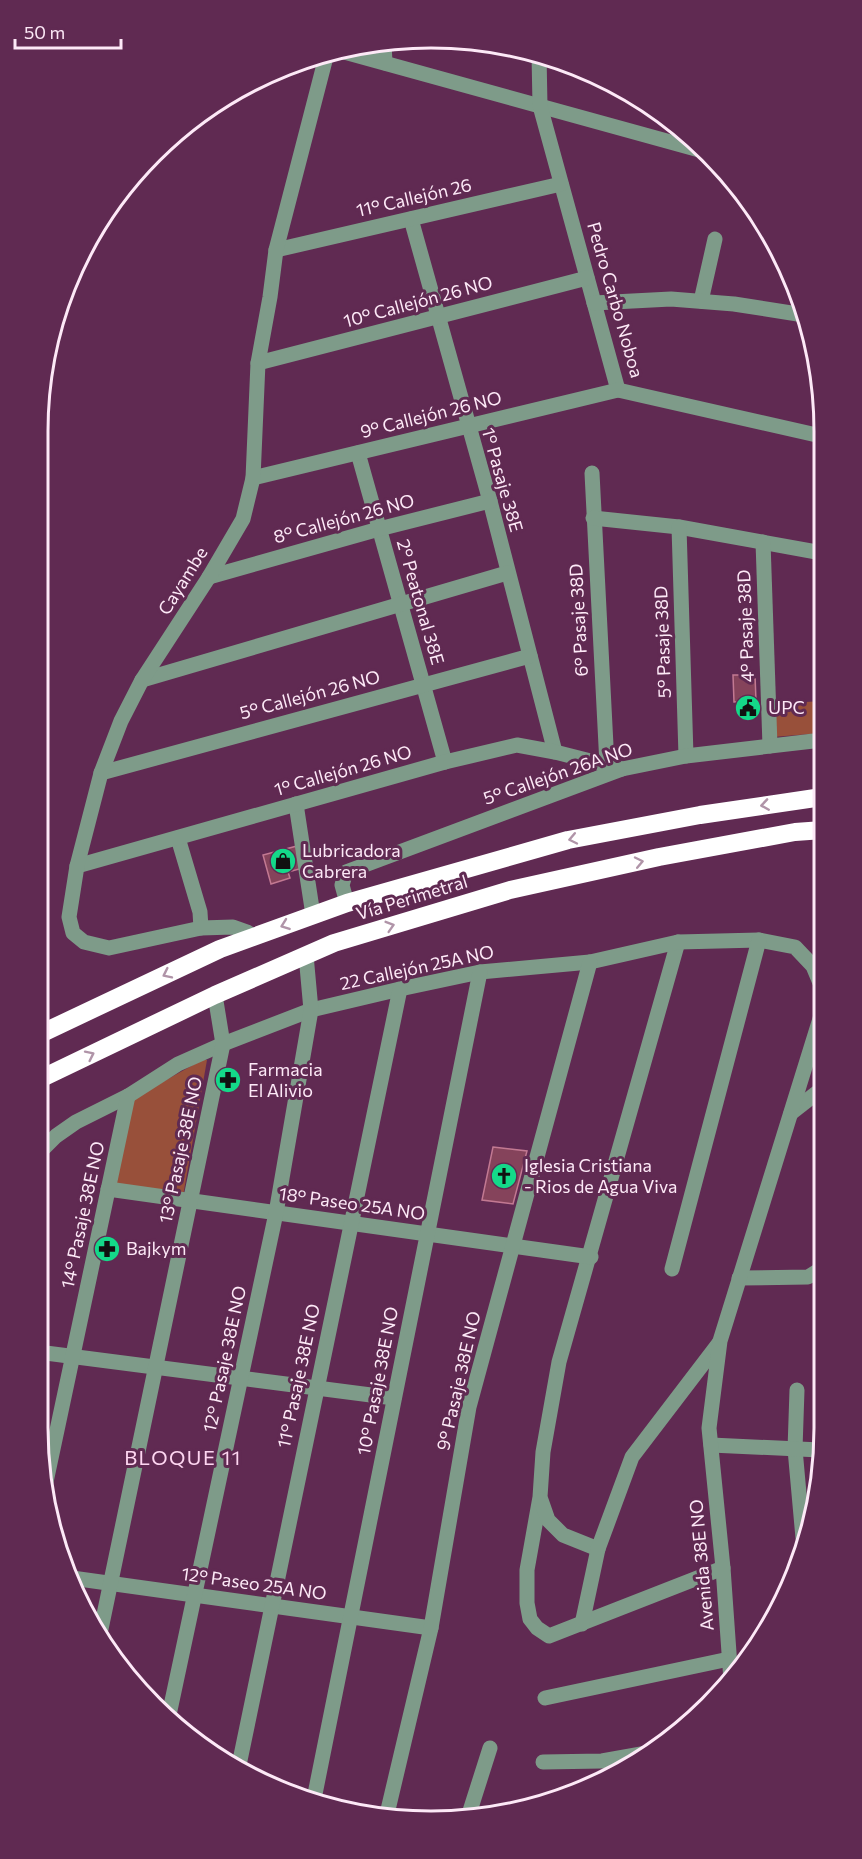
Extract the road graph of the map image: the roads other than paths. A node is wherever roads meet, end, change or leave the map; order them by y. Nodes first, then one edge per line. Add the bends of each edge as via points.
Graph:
1 (384, 51) edge
2 (356, 55) edge
3 (324, 63) edge
4 (384, 63) junction
5 (539, 64) edge
6 (540, 106) junction
7 (688, 147) edge
8 (561, 184) junction
9 (411, 219) junction
10 (714, 239) dead end
11 (276, 250) junction
12 (587, 278) junction
13 (701, 301) junction
14 (594, 303) junction
15 (796, 314) edge
16 (438, 317) junction
17 (258, 363) junction
18 (618, 390) junction
19 (467, 426) junction
20 (814, 434) edge
21 (358, 453) junction
22 (592, 473) dead end
23 (253, 478) junction
24 (490, 501) junction
25 (593, 518) junction
26 (679, 527) junction
27 (379, 529) junction
28 (763, 542) junction
29 (814, 552) edge
30 (507, 573) junction
31 (209, 578) junction
32 (401, 604) junction
33 (530, 656) junction
34 (141, 680) junction
35 (423, 685) junction
36 (814, 741) edge
37 (770, 746) junction
38 (555, 752) junction
39 (686, 756) junction
40 (445, 762) junction
41 (614, 767) junction
42 (101, 772) junction
43 (814, 797) edge
44 (296, 804) junction
45 (814, 831) edge
46 (178, 838) junction
47 (76, 866) junction
48 (347, 903) junction
49 (313, 915) junction
50 (201, 928) junction
51 (253, 936) junction
52 (759, 940) junction
53 (678, 942) junction
54 (306, 955) junction
55 (590, 962) junction
56 (814, 968) edge
57 (480, 972) junction
58 (400, 989) junction
59 (215, 995) junction
60 (311, 1010) junction
61 (48, 1030) edge
62 (814, 1038) edge
63 (223, 1044) junction
64 (48, 1075) edge
65 (814, 1095) edge
66 (128, 1096) junction
67 (791, 1113) junction
68 (48, 1144) edge
69 (108, 1189) junction
70 (190, 1201) junction
71 (276, 1213) junction
72 (351, 1223) junction
73 (427, 1234) junction
74 (513, 1246) junction
75 (591, 1257) junction
76 (672, 1269) dead end
77 (814, 1273) edge
78 (739, 1278) junction
79 (720, 1341) junction
80 (48, 1353) edge
81 (73, 1356) junction
82 (156, 1367) junction
83 (241, 1378) junction
84 (316, 1388) junction
85 (797, 1390) dead end
86 (394, 1398) junction
87 (711, 1445) junction
88 (795, 1449) junction
89 (813, 1450) edge
90 (50, 1464) edge
91 (540, 1497) junction
92 (802, 1524) edge
93 (598, 1549) junction
94 (723, 1568) junction
95 (79, 1579) edge
96 (111, 1584) junction
97 (194, 1595) junction
98 (272, 1606) junction
99 (350, 1617) junction
100 (582, 1624) junction
101 (103, 1626) edge
102 (431, 1628) junction
103 (729, 1659) junction
104 (730, 1668) edge
105 (545, 1698) dead end
106 (170, 1709) edge
107 (490, 1748) dead end
108 (628, 1756) edge
109 (240, 1761) edge
110 (543, 1762) dead end
111 (315, 1793) edge
112 (388, 1809) edge
113 (471, 1809) edge

1 - 4 street
2 - 4 street
3 - 11 street, Cayambe
4 - 6 street
5 - 6 street, Pedro Carbo Noboa
6 - 7 street
6 - 8 street, Pedro Carbo Noboa
8 - 9 street, 11° Callejón 26
8 - 12 street, Pedro Carbo Noboa
9 - 11 street, 11° Callejón 26
9 - 16 street, 1° Pasaje 38E
10 - 13 street
11 - 17 street, Cayambe
12 - 14 street, Pedro Carbo Noboa
12 - 16 street, 10° Callejón 26 NO
13 - 14 street
13 - 15 street
14 - 18 street, Pedro Carbo Noboa
16 - 17 street, 10° Callejón 26 NO
16 - 19 street, 1° Pasaje 38E
17 - 23 street, Cayambe
18 - 19 street, 9° Callejón 26 NO
18 - 20 street, Pedro Carbo Noboa
19 - 21 street, 9° Callejón 26 NO
19 - 24 street, 1° Pasaje 38E
21 - 23 street, 9° Callejón 26 NO
21 - 27 street, 2° Peatonal 38E
22 - 25 street, 6° Pasaje 38D
23 - 31 street, Cayambe via 243,519
24 - 27 street, 8° Callejón 26 NO
24 - 30 street, 1° Pasaje 38E
25 - 26 street
25 - 41 street, 6° Pasaje 38D
26 - 28 street
26 - 39 street, 5° Pasaje 38D
27 - 31 street, 8° Callejón 26 NO
27 - 32 street, 2° Peatonal 38E
28 - 29 street
28 - 37 street, 4° Pasaje 38D
30 - 32 street
30 - 33 street, 1° Pasaje 38E
31 - 34 street, Cayambe
32 - 34 street
32 - 35 street, 2° Peatonal 38E
33 - 35 street, 5° Callejón 26 NO
33 - 38 street, 1° Pasaje 38E
34 - 42 street, Cayambe
35 - 40 street, 2° Peatonal 38E
35 - 42 street, 5° Callejón 26 NO
36 - 37 street, 5° Callejón 26A NO
37 - 39 street, 5° Callejón 26A NO
38 - 40 street, 1° Callejón 26 NO via 517,744
38 - 41 street, 1° Callejón 26 NO
39 - 41 street, 5° Callejón 26A NO
40 - 44 street, 1° Callejón 26 NO
41 - 48 street, 5° Callejón 26A NO via 346,872 342,885
42 - 47 street, Cayambe
43 -> 48 highway, Vía Perimetral via 567,840
44 - 46 street, 1° Callejón 26 NO
44 - 49 street
54 -> 45 highway, Vía Perimetral via 510,890 659,857
46 - 47 street, 1° Callejón 26 NO
46 - 50 street
47 - 50 street, Cayambe via 69,917 73,933 84,942 109,948
48 - 49 highway, Vía Perimetral
49 -> 51 highway, Vía Perimetral
50 - 51 street, Cayambe via 234,927
51 -> 61 highway, Vía Perimetral
52 - 53 street, 22 Callejón 25A NO
52 - 56 street, 22 Callejón 25A NO via 795,947
52 - 76 street
53 - 55 street, 22 Callejón 25A NO
53 - 75 street
54 - 59 highway, Vía Perimetral
54 - 60 street, 12° Pasaje 38E NO
55 - 57 street, 22 Callejón 25A NO
55 - 74 street, 9° Pasaje 38E NO
57 - 58 street, 22 Callejón 25A NO
57 - 73 street, 10° Pasaje 38E NO
58 - 60 street, 22 Callejón 25A NO
58 - 72 street, 11° Pasaje 38E NO
59 - 63 street, 13° Pasaje 38E NO
64 -> 59 highway, Vía Perimetral
60 - 63 street, 22 Callejón 25A NO
60 - 71 street, 12° Pasaje 38E NO
62 - 67 street
63 - 66 street, 22 Callejón 25A NO via 178,1064
63 - 70 street, 13° Pasaje 38E NO
65 - 67 street
66 - 68 street, 22 Callejón 25A NO via 76,1122
66 - 69 street, 14° Pasaje 38E NO
67 - 78 street
69 - 70 street, 18° Paseo 25A NO
69 - 81 street, 14° Pasaje 38E NO
70 - 71 street, 18° Paseo 25A NO
70 - 82 street, 13° Pasaje 38E NO
71 - 72 street, 18° Paseo 25A NO
71 - 83 street, 12° Pasaje 38E NO
72 - 73 street, 18° Paseo 25A NO
72 - 84 street, 11° Pasaje 38E NO
73 - 74 street, 18° Paseo 25A NO
73 - 86 street, 10° Pasaje 38E NO
74 - 75 street, 18° Paseo 25A NO
74 - 102 street, 9° Pasaje 38E NO via 469,1407
75 - 91 street via 560,1362 543,1452
77 - 78 street via 808,1277
78 - 79 street
79 - 87 street via 709,1428
79 - 93 street via 632,1457
80 - 81 street
81 - 82 street
81 - 90 street, 14° Pasaje 38E NO
82 - 83 street
82 - 96 street, 13° Pasaje 38E NO
83 - 84 street
83 - 97 street, 12° Pasaje 38E NO
84 - 86 street
84 - 98 street, 11° Pasaje 38E NO
85 - 88 street
86 - 99 street, 10° Pasaje 38E NO
87 - 88 street
87 - 94 street, Avenida 38E NO
88 - 89 street
88 - 92 street
91 - 93 street via 548,1520 563,1535
91 - 100 street via 527,1570 530,1619 549,1636
93 - 100 street
94 - 100 street
94 - 103 street, Avenida 38E NO
95 - 96 street, 12° Paseo 25A NO
96 - 97 street, 12° Paseo 25A NO
96 - 101 street, 13° Pasaje 38E NO
97 - 98 street, 12° Paseo 25A NO
97 - 106 street, 12° Pasaje 38E NO
98 - 99 street, 12° Paseo 25A NO
98 - 109 street, 11° Pasaje 38E NO
99 - 102 street, 12° Paseo 25A NO
99 - 111 street, 10° Pasaje 38E NO
102 - 112 street, 9° Pasaje 38E NO
103 - 104 street, Avenida 38E NO
103 - 105 street
107 - 113 street
108 - 110 street

